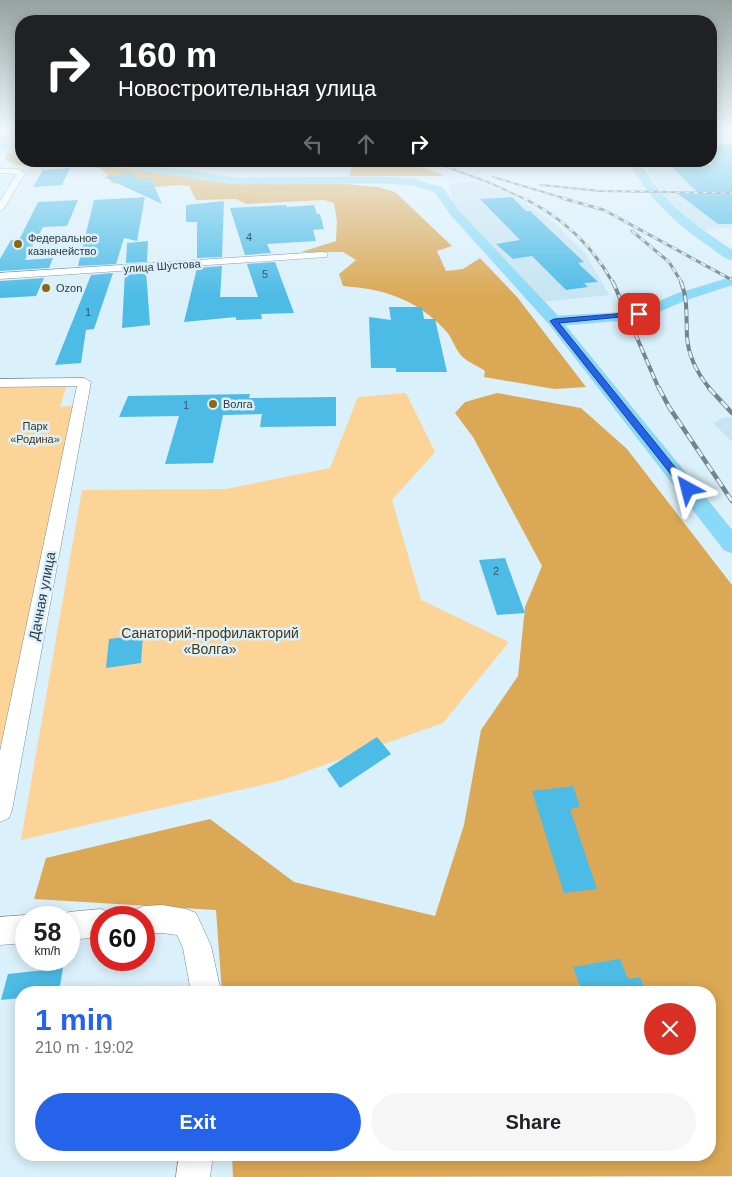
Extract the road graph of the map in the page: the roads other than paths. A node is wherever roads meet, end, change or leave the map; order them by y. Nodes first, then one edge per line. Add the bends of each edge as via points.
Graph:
1 (13, 187) edge
2 (398, 187) edge
3 (650, 187) edge
4 (0, 208) edge
5 (323, 255) dead end
6 (732, 256) edge
7 (0, 276) edge
8 (732, 282) edge
9 (554, 321) junction
10 (0, 383) edge
11 (732, 545) edge
12 (0, 810) edge
13 (155, 919) edge
14 (15, 930) edge
15 (0, 931) edge
16 (205, 986) edge
17 (195, 1161) edge
18 (193, 1177) edge

1 - 4 street
2 - 9 main road via 438,202 455,213
3 - 6 main road via 680,220
5 - 7 street, улица Шустова
8 - 9 main road via 681,297 649,312
9 - 11 main road
10 - 12 street, Дачная улица via 84,382
13 - 16 street via 186,924 196,946
14 - 15 street
17 - 18 street

